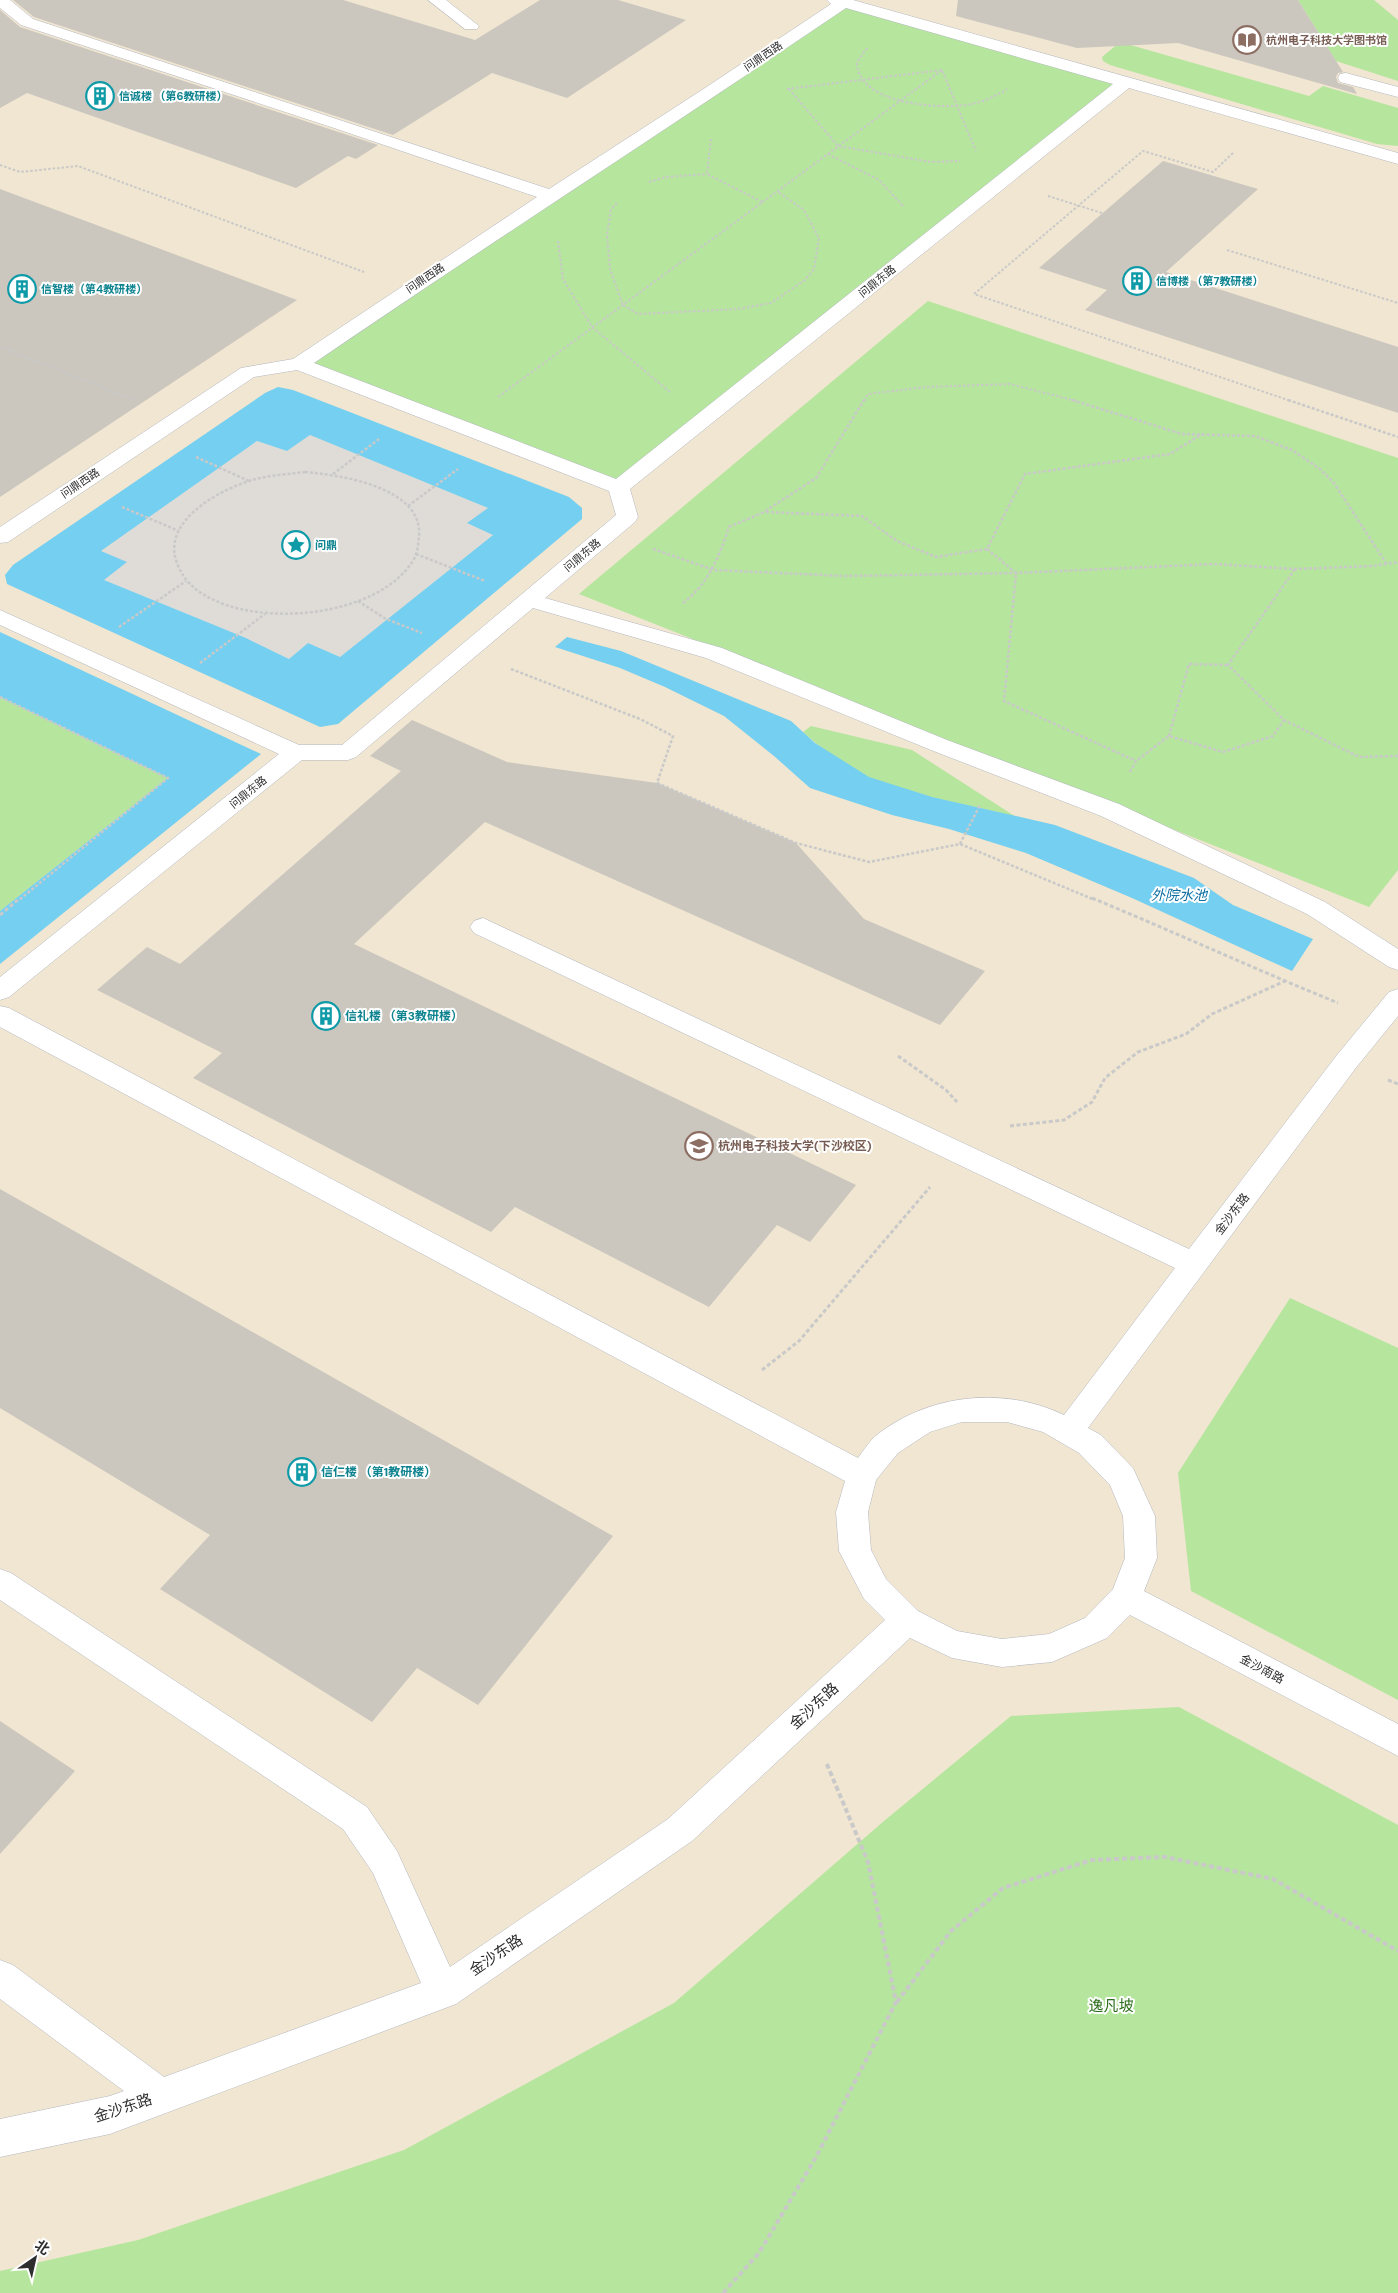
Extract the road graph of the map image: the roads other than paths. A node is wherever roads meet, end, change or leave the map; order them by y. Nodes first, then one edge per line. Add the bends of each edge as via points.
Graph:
1 (0, 0) edge
2 (436, 0) edge
3 (839, 1) edge
4 (472, 26) dead end
5 (1346, 78) dead end
6 (1125, 83) junction
7 (1398, 92) edge
8 (1398, 159) edge
9 (552, 196) junction
10 (299, 364) junction
11 (619, 487) junction
12 (0, 537) edge
13 (529, 600) junction
14 (0, 616) edge
15 (296, 753) junction
16 (483, 927) dead end
17 (1398, 961) edge
18 (0, 991) edge
19 (1398, 998) edge
20 (0, 1014) edge
21 (1194, 1264) junction
22 (1068, 1432) junction
23 (862, 1475) junction
24 (0, 1583) edge
25 (1126, 1597) junction
26 (907, 1621) junction
27 (1398, 1741) edge
28 (0, 1977) edge
29 (443, 1992) junction
30 (160, 2096) junction
31 (0, 2138) edge

1 - 9 street via 27,22
2 - 4 street
3 - 6 street
3 - 9 street, 问鼎西路 via 711,92
5 - 7 street
6 - 8 street
6 - 11 street, 问鼎东路
9 - 10 street, 问鼎西路
10 - 11 street
10 - 12 street, 问鼎西路 via 248,372
11 - 13 street, 问鼎东路 via 627,517
13 - 15 street, 问鼎东路 via 348,752
13 - 17 street via 714,653 939,745 1110,810 1316,908
14 - 15 street
15 - 18 street, 问鼎东路
16 - 21 street
19 - 21 street, 金沙东路
20 - 23 street
21 - 22 street, 金沙东路
22 - 23 street via 1051,1422 1007,1410 962,1410 914,1426 887,1444
22 - 25 street via 1090,1444 1122,1477 1139,1516 1142,1558
23 - 26 street via 852,1512 856,1551 875,1589
24 - 29 street via 355,1818 385,1862
25 - 26 street via 1096,1628 1052,1648 1002,1653 952,1644
25 - 27 street, 金沙南路
26 - 29 street, 金沙东路 via 680,1830
28 - 30 street
29 - 30 street, 金沙东路
30 - 31 street, 金沙东路 via 110,2115

